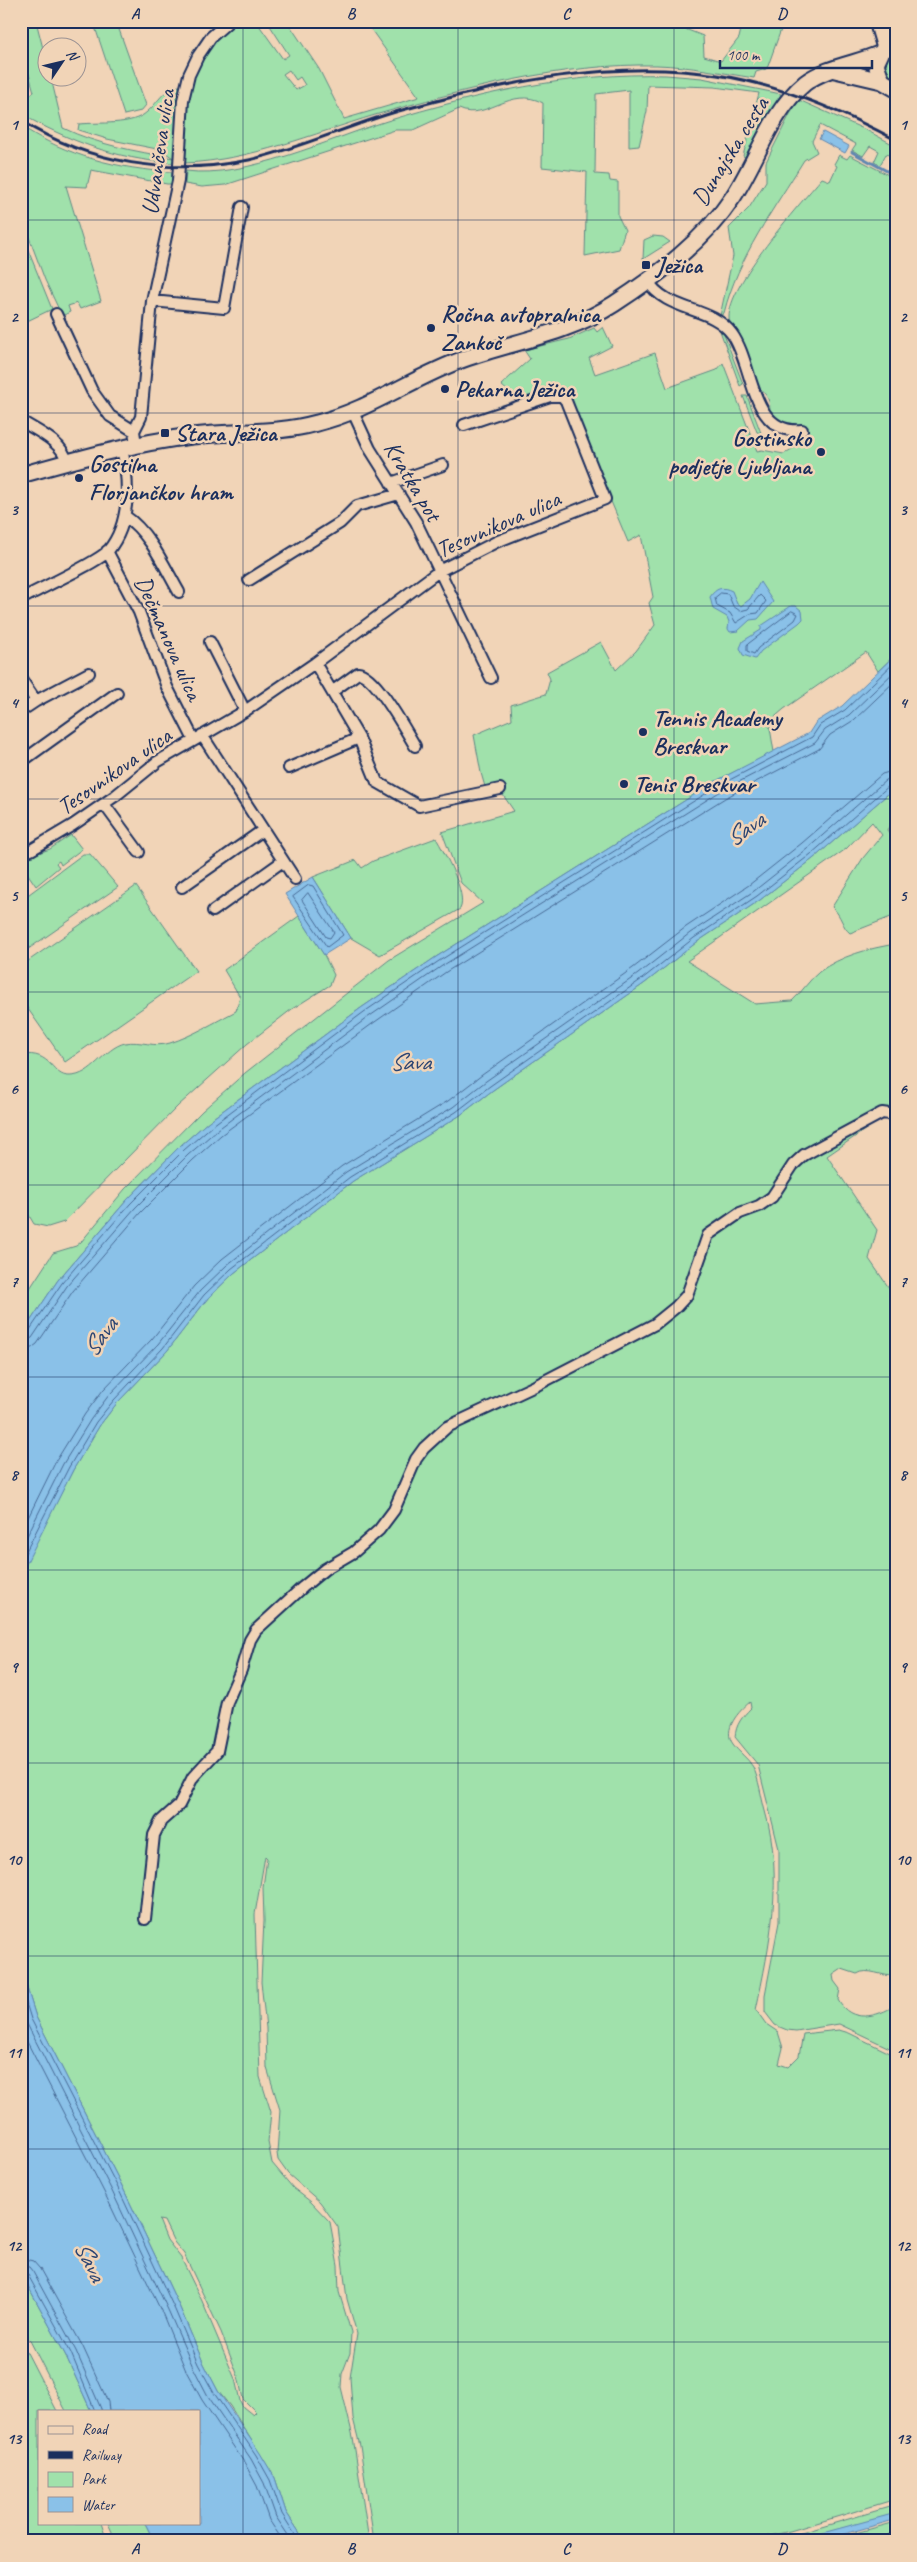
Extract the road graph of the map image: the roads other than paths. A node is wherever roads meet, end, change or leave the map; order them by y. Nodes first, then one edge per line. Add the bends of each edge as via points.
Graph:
1 (228, 21) edge
2 (878, 21) edge
3 (888, 21) edge
4 (896, 31) edge
5 (887, 48) edge
6 (835, 70) junction
7 (882, 81) junction
8 (896, 89) edge
9 (242, 207) dead end
10 (647, 280) junction
11 (152, 301) junction
12 (56, 314) dead end
13 (354, 412) junction
14 (21, 421) edge
15 (464, 425) dead end
16 (802, 430) dead end
17 (131, 441) junction
18 (67, 462) junction
19 (443, 465) dead end
20 (21, 475) edge
21 (391, 483) junction
22 (399, 494) junction
23 (125, 516) junction
24 (107, 552) junction
25 (439, 571) junction
26 (249, 580) dead end
27 (179, 592) dead end
28 (21, 599) edge
29 (210, 642) dead end
30 (315, 663) junction
31 (89, 673) dead end
32 (492, 678) dead end
33 (21, 679) edge
34 (333, 691) junction
35 (117, 693) dead end
36 (36, 701) junction
37 (244, 710) junction
38 (21, 711) edge
39 (198, 738) junction
40 (360, 738) junction
41 (415, 746) dead end
42 (21, 762) edge
43 (289, 768) dead end
44 (500, 789) dead end
45 (104, 804) junction
46 (264, 830) junction
47 (21, 852) edge
48 (139, 852) dead end
49 (283, 861) junction
50 (295, 879) dead end
51 (182, 887) dead end
52 (213, 911) dead end
53 (896, 1115) edge
54 (145, 1919) dead end
55 (896, 2540) edge
56 (891, 2541) edge

1 - 11 street, Udvančeva ulica via 211,37 189,75 183,100 178,181
2 - 5 main road
3 - 4 main road
5 - 6 main road, Dunajska cesta
5 - 7 main road via 876,68
6 - 7 main road
6 - 10 main road, Dunajska cesta via 812,78 797,90 727,205 696,241
7 - 8 main road
9 - 11 street via 224,308
10 - 13 main road, Dunajska cesta via 577,324 443,366
10 - 16 street via 662,298 707,316 728,329 738,345 767,418 783,429
11 - 17 street, Udvančeva ulica via 141,417
12 - 17 street via 92,391
13 - 17 main road, Dunajska cesta via 290,428
13 - 21 street, Kratka pot via 370,449
14 - 18 street via 60,448
15 - 25 street, Tesovnikova ulica via 550,396 562,396 605,498 496,542
17 - 18 main road, Dunajska cesta
17 - 23 street
18 - 20 main road, Dunajska cesta
19 - 21 street
21 - 22 street, Kratka pot
22 - 25 street, Kratka pot
22 - 26 street via 357,506 335,526
23 - 24 street
23 - 27 street via 149,541
24 - 28 street
24 - 39 street, Dečmanova ulica via 139,612 167,688
25 - 30 street, Tesovnikova ulica
25 - 32 street, Kratka pot
29 - 37 street
30 - 34 street
30 - 37 street, Tesovnikova ulica
31 - 36 street
33 - 36 street
34 - 40 street
34 - 41 street via 358,673 369,677
35 - 42 street
36 - 38 street
37 - 39 street, Tesovnikova ulica
39 - 45 street, Tesovnikova ulica via 150,767
39 - 46 street, Tesovnikova ulica
40 - 43 street
40 - 44 street via 377,782 418,806
45 - 47 street, Tesovnikova ulica via 31,850
45 - 48 street
46 - 49 street, Tesovnikova ulica
46 - 51 street
49 - 50 street, Tesovnikova ulica
49 - 52 street
53 - 54 street via 882,1113 804,1155 793,1165 772,1197 708,1235 687,1295 654,1324 447,1427 424,1448 389,1518 379,1530 354,1552 303,1587 266,1619 250,1640 227,1702 217,1751 194,1777 179,1804 161,1821 154,1835
55 - 56 street

